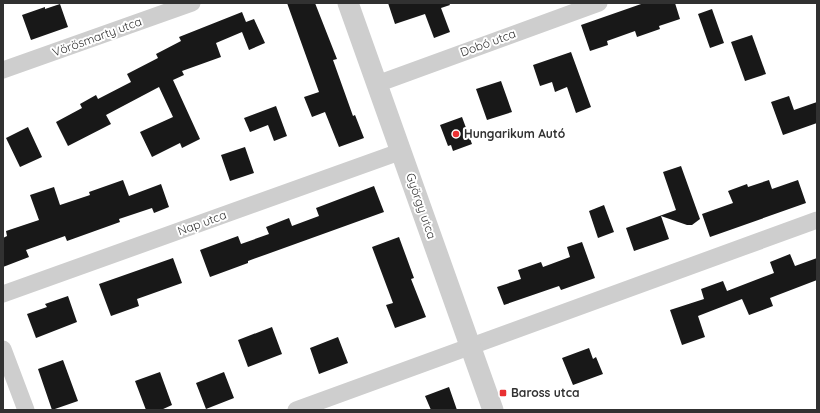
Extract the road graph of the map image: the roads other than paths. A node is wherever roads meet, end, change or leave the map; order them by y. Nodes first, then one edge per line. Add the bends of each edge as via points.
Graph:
1 (192, 3) edge
2 (348, 3) edge
3 (599, 3) edge
4 (3, 70) edge
5 (377, 84) junction
6 (402, 151) junction
7 (817, 220) edge
8 (3, 294) edge
9 (470, 346) junction
10 (3, 349) edge
11 (26, 410) edge
12 (296, 410) edge
13 (493, 410) edge

1 - 4 street, Vörösmarty utca
2 - 5 street, György utca
3 - 5 street, Dobó utca
5 - 6 street, György utca
6 - 8 street, Nap utca
6 - 9 street, György utca
7 - 9 street
9 - 12 street
9 - 13 street, György utca
10 - 11 street

